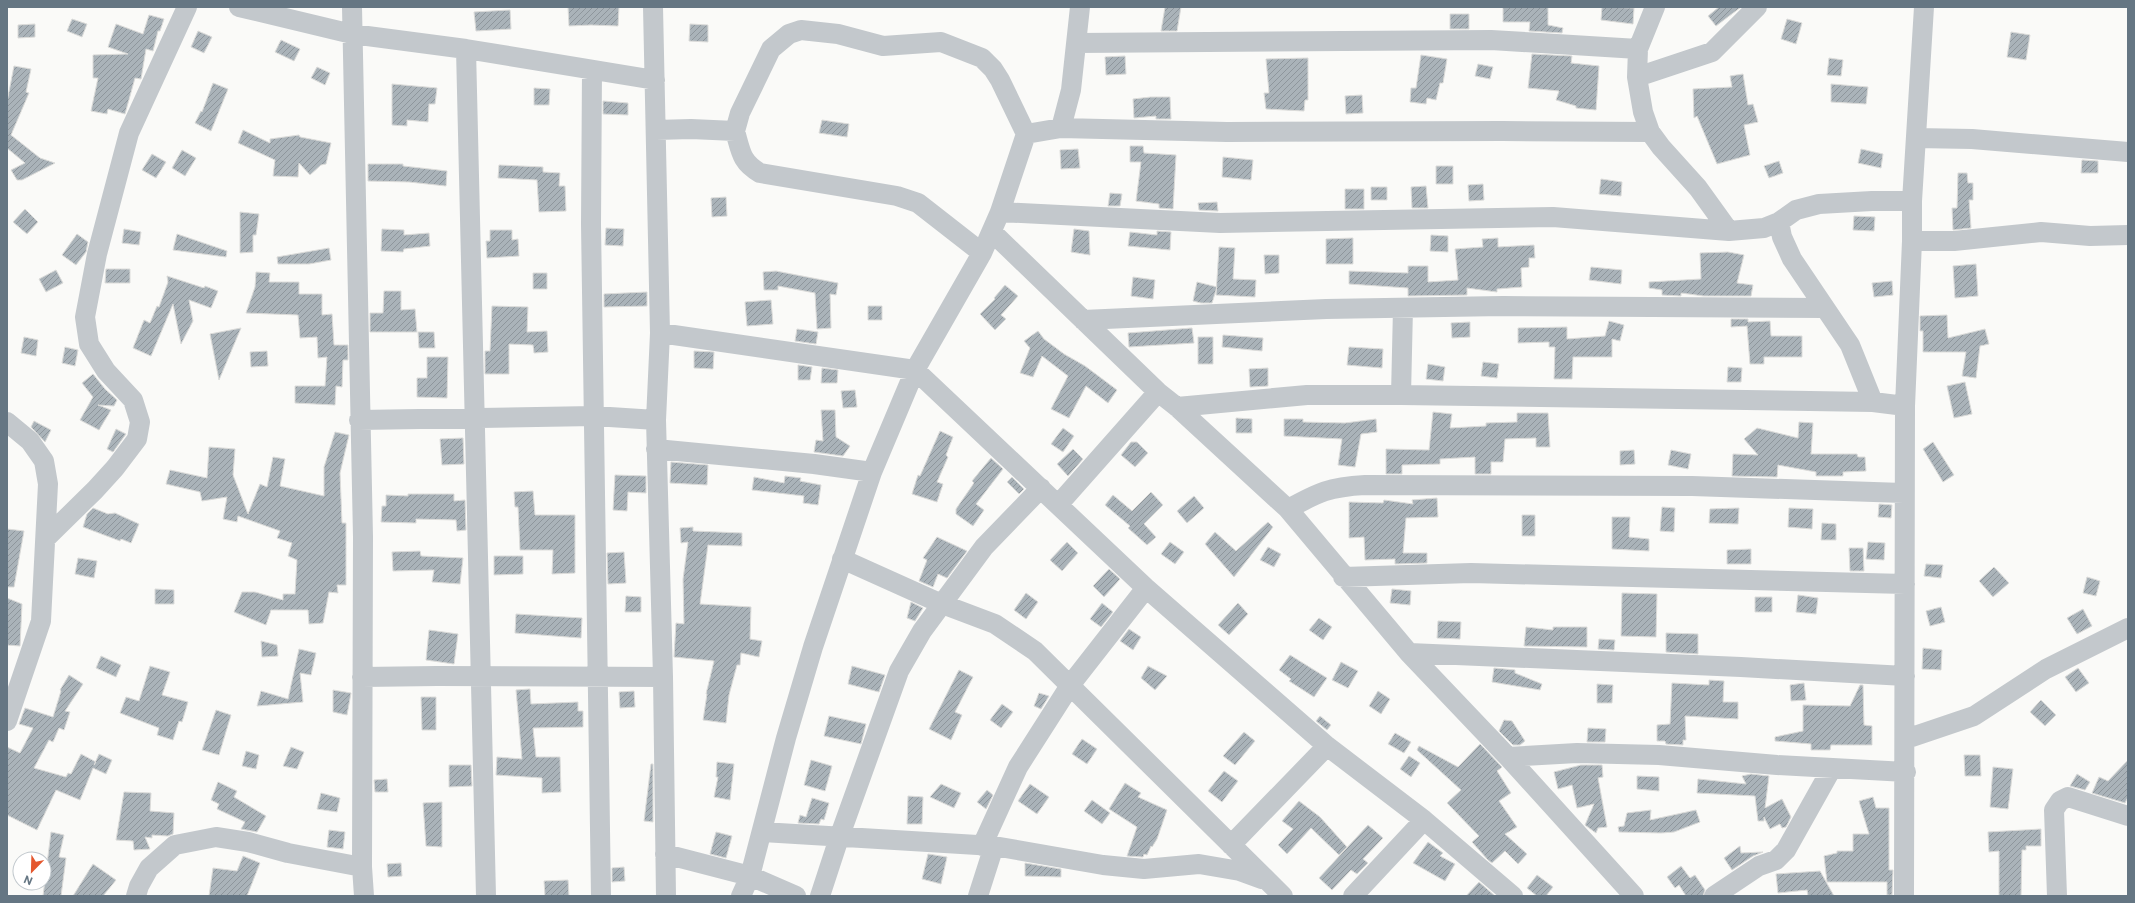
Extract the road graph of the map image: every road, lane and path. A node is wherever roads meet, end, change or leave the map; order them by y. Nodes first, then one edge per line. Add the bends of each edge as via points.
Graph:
1 (187, 7) edge
2 (239, 7) edge
3 (352, 7) edge
4 (653, 7) edge
5 (1080, 7) edge
6 (1656, 7) edge
7 (1757, 7) edge
8 (1924, 7) edge
9 (352, 34) junction
10 (1078, 43) junction
11 (466, 49) junction
12 (1638, 49) junction
13 (592, 70) junction
14 (1637, 77) junction
15 (655, 80) junction
16 (1061, 128) junction
17 (656, 130) junction
18 (735, 132) junction
19 (1650, 132) junction
20 (1026, 134) junction
21 (1916, 138) junction
22 (2128, 152) edge
23 (1912, 201) junction
24 (1000, 212) junction
25 (1779, 222) junction
26 (1729, 231) junction
27 (992, 232) junction
28 (2128, 235) edge
29 (1912, 241) junction
30 (982, 253) junction
31 (1403, 308) junction
32 (1824, 308) junction
33 (1083, 320) junction
34 (660, 334) junction
35 (915, 370) junction
36 (1158, 392) junction
37 (1401, 395) junction
38 (1873, 402) junction
39 (1905, 406) junction
40 (1177, 407) junction
41 (594, 416) junction
42 (474, 418) junction
43 (359, 420) junction
44 (656, 420) junction
45 (7, 422) edge
46 (656, 449) junction
47 (872, 472) junction
48 (1041, 488) junction
49 (1903, 493) junction
50 (1058, 505) junction
51 (1288, 509) junction
52 (46, 538) junction
53 (842, 559) junction
54 (1343, 577) junction
55 (1906, 584) junction
56 (1146, 588) junction
57 (942, 604) junction
58 (2128, 628) edge
59 (1409, 653) junction
60 (481, 676) junction
61 (597, 676) junction
62 (1906, 676) junction
63 (362, 677) junction
64 (662, 677) junction
65 (1070, 684) junction
66 (7, 721) edge
67 (1906, 739) junction
68 (1327, 746) junction
69 (1508, 757) junction
70 (1832, 768) junction
71 (1906, 772) junction
72 (2128, 816) edge
73 (1424, 820) junction
74 (762, 832) junction
75 (839, 838) junction
76 (1232, 845) junction
77 (988, 846) junction
78 (665, 854) junction
79 (362, 867) junction
80 (750, 876) junction
81 (1268, 881) junction
82 (1625, 893) edge
83 (136, 896) edge
84 (364, 896) edge
85 (486, 896) edge
86 (602, 896) edge
87 (666, 896) edge
88 (741, 896) edge
89 (796, 896) edge
90 (820, 896) edge
91 (978, 896) edge
92 (1283, 896) edge
93 (1353, 896) edge
94 (1513, 896) edge
95 (1714, 896) edge
96 (1904, 896) edge
97 (2057, 896) edge

1 - 52 street via 130,133 97,254 85,317 89,344 106,372 133,400 140,422 137,439 110,474
2 - 9 street
3 - 9 street
4 - 15 street
5 - 10 street
6 - 12 street
7 - 14 street via 1712,52
8 - 21 street
9 - 11 street
9 - 43 street
10 - 12 street via 1491,40
10 - 16 street via 1071,90
11 - 13 street
11 - 42 street
12 - 14 street
13 - 15 street
13 - 41 street
14 - 19 street via 1643,112
15 - 17 street
16 - 19 street via 1227,132
16 - 20 street
17 - 18 street
17 - 34 street
18 - 20 street via 740,113 771,49 789,34 801,30 838,34 883,46 941,42 982,58 1000,80
18 - 30 street via 742,158 749,167 760,173 897,196 918,203
19 - 26 street via 1698,188
20 - 24 street
21 - 22 street via 1972,139
21 - 23 street
23 - 25 street via 1872,200 1819,204 1796,210
23 - 29 street
24 - 26 street via 1220,223 1553,217
24 - 27 street
25 - 26 street via 1764,228
25 - 32 street via 1782,237 1792,259
27 - 30 street
27 - 33 street
28 - 29 street via 2090,236 2041,232 1954,241
29 - 39 street
30 - 35 street
31 - 32 street
31 - 33 street
31 - 37 street
32 - 38 street via 1850,345
33 - 36 street
34 - 35 street
34 - 44 street
35 - 47 street
35 - 48 street
36 - 40 street
36 - 50 street
37 - 38 street
37 - 40 street via 1307,395
38 - 39 street
39 - 49 street
40 - 51 street
41 - 42 street
41 - 44 street
41 - 61 street
42 - 43 street
42 - 60 street
43 - 63 street via 363,537
44 - 46 street
45 - 52 street via 30,441 44,461 48,484
46 - 47 street
46 - 64 street
47 - 53 street
48 - 50 street
48 - 57 street via 984,547
49 - 51 street via 1692,486 1365,485 1340,486 1320,491
49 - 55 street
50 - 56 street
51 - 54 street
52 - 66 street via 41,621
53 - 57 street
53 - 74 street via 808,662
54 - 55 street via 1471,573
54 - 59 street
55 - 62 street
56 - 65 street
56 - 68 street
57 - 65 street via 994,624 1035,651
57 - 75 street via 922,631 899,671
58 - 67 street via 2046,669 1974,716
59 - 62 street
59 - 69 street
60 - 61 street
60 - 63 street
60 - 85 street
61 - 64 street
61 - 86 street
62 - 67 street
63 - 79 street
64 - 78 street
65 - 76 street
65 - 77 street via 1018,767
67 - 71 street
68 - 73 street
68 - 76 street
69 - 70 street via 1577,753 1659,754
69 - 82 street
70 - 71 street
70 - 95 street via 1786,850 1776,860 1759,866
71 - 96 street
72 - 97 street via 2068,797 2060,801 2054,810
73 - 93 street
73 - 94 street
74 - 75 street
74 - 80 street
75 - 77 street
75 - 90 street
76 - 81 street
77 - 81 street via 1104,866 1137,868 1199,864 1240,871
77 - 91 street
78 - 80 street
78 - 87 street
79 - 83 street via 216,837 175,845 150,868
79 - 84 street
80 - 88 street
80 - 89 street
81 - 92 street

